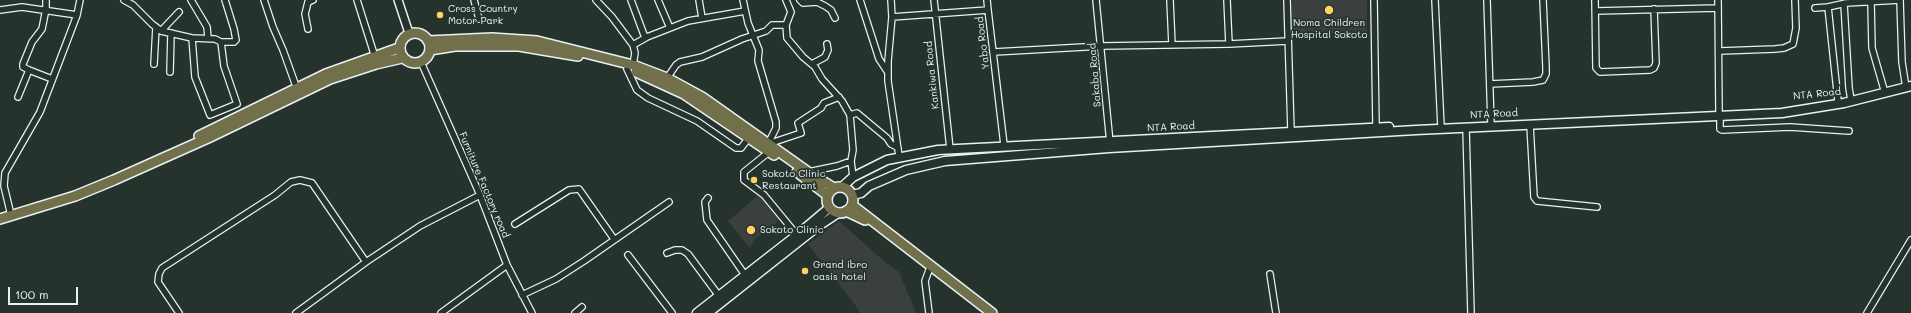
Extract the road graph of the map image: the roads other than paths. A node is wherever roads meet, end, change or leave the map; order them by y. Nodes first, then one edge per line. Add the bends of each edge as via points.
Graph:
1 (21, 0) edge
2 (46, 0) edge
3 (80, 0) edge
4 (124, 0) edge
5 (191, 0) edge
6 (225, 0) edge
7 (264, 0) edge
8 (313, 0) edge
9 (357, 0) edge
10 (398, 0) edge
11 (474, 0) edge
12 (596, 0) edge
13 (631, 0) edge
14 (658, 0) edge
15 (699, 0) edge
16 (743, 0) edge
17 (786, 0) edge
18 (800, 0) edge
19 (860, 0) edge
20 (891, 0) edge
21 (934, 0) edge
22 (987, 0) edge
23 (1096, 0) edge
24 (1170, 0) edge
25 (1227, 0) edge
26 (1287, 0) edge
27 (1374, 0) edge
28 (1435, 0) edge
29 (1487, 0) edge
30 (1543, 0) edge
31 (1595, 0) edge
32 (1718, 0) edge
33 (1795, 0) edge
34 (1900, 0) edge
35 (1871, 2) junction
36 (1844, 4) junction
37 (22, 7) junction
38 (1828, 7) junction
39 (1718, 8) junction
40 (1815, 8) dead end
41 (46, 9) junction
42 (0, 10) edge
43 (988, 10) junction
44 (1654, 10) junction
45 (745, 11) junction
46 (1596, 11) junction
47 (179, 12) dead end
48 (935, 14) junction
49 (76, 15) junction
50 (892, 16) junction
51 (702, 18) junction
52 (835, 18) dead end
53 (479, 19) dead end
54 (786, 25) junction
55 (156, 27) junction
56 (670, 28) junction
57 (308, 29) dead end
58 (161, 31) junction
59 (171, 33) junction
60 (409, 33) junction
61 (754, 36) junction
62 (647, 37) junction
63 (192, 38) junction
64 (208, 38) junction
65 (1288, 41) junction
66 (221, 42) junction
67 (827, 44) dead end
68 (1229, 44) junction
69 (429, 45) junction
70 (633, 45) junction
71 (1172, 45) junction
72 (1102, 46) junction
73 (399, 48) junction
74 (1720, 51) junction
75 (994, 52) junction
76 (375, 57) junction
77 (402, 58) junction
78 (421, 62) junction
79 (154, 64) dead end
80 (812, 64) junction
81 (630, 67) junction
82 (30, 70) junction
83 (170, 72) dead end
84 (888, 72) junction
85 (667, 78) junction
86 (52, 79) junction
87 (1490, 84) junction
88 (1908, 87) edge
89 (297, 89) junction
90 (1885, 93) junction
91 (18, 97) dead end
92 (839, 97) junction
93 (1838, 101) junction
94 (1849, 101) junction
95 (1720, 113) junction
96 (850, 115) junction
97 (1491, 124) junction
98 (1530, 125) junction
99 (1376, 127) junction
100 (1441, 127) junction
101 (1466, 128) junction
102 (1291, 131) junction
103 (1849, 131) dead end
104 (748, 139) junction
105 (1110, 144) junction
106 (1004, 146) junction
107 (897, 147) junction
108 (768, 148) junction
109 (950, 149) junction
110 (899, 156) junction
111 (851, 161) junction
112 (808, 172) junction
113 (853, 177) junction
114 (838, 187) junction
115 (480, 195) junction
116 (828, 195) junction
117 (852, 195) junction
118 (708, 198) dead end
119 (669, 202) dead end
120 (1597, 207) dead end
121 (829, 208) junction
122 (845, 210) junction
123 (10, 211) junction
124 (0, 213) edge
125 (0, 219) edge
126 (515, 224) dead end
127 (797, 235) junction
128 (614, 239) junction
129 (1911, 240) edge
130 (667, 254) dead end
131 (628, 255) dead end
132 (366, 262) junction
133 (507, 264) junction
134 (928, 270) junction
135 (1270, 274) dead end
136 (745, 275) junction
137 (522, 296) junction
138 (719, 296) junction
139 (582, 308) dead end
140 (179, 313) edge
141 (296, 313) edge
142 (441, 313) edge
143 (532, 313) edge
144 (575, 313) edge
145 (672, 313) edge
146 (697, 313) edge
147 (708, 313) edge
148 (929, 313) edge
149 (983, 313) edge
150 (992, 313) edge
151 (1276, 313) edge
152 (1471, 313) edge
153 (1867, 313) edge

1 - 37 street
2 - 41 street
3 - 49 street
4 - 55 street
5 - 64 street via 207,27
6 - 66 street via 236,40
7 - 89 street
8 - 57 street via 308,2 305,14
9 - 76 street
10 - 60 street
11 - 53 street
12 - 70 street
13 - 62 street
14 - 56 street
15 - 51 street
16 - 45 street
17 - 54 street via 791,12
18 - 52 street via 803,3 816,2 825,6 831,10
19 - 84 street via 880,59
20 - 50 street
21 - 48 street, Kankiwa Road
22 - 43 street
23 - 72 street, Sakaba Road
24 - 71 street
25 - 68 street
26 - 65 street
27 - 99 street
28 - 100 street
29 - 87 street
30 - 87 street via 1546,74 1543,80
31 - 46 street
32 - 39 street
33 - 74 street via 1796,28 1793,44 1775,49
34 - 35 street
34 - 88 street via 1902,50
35 - 36 street
35 - 90 street via 1872,48
36 - 38 street
36 - 94 street
37 - 41 street
37 - 42 street
38 - 40 street
38 - 93 street
39 - 44 street
39 - 74 street
41 - 49 street
41 - 82 street via 42,29 32,42 23,64 23,67
43 - 48 street, Yabo Road
43 - 75 street, Yabo Road
44 - 46 street
44 - 46 street via 1654,68 1600,72 1596,68
45 - 51 street
45 - 61 street
47 - 58 street
48 - 50 street, Yabo Road
48 - 109 street, Kankiwa Road
49 - 86 street
50 - 84 street
51 - 56 street
54 - 61 street via 772,26
54 - 80 street via 787,38 803,58
55 - 58 street
55 - 79 street
56 - 62 street
58 - 59 street
59 - 63 street
59 - 83 street
60 - 69 main road via 424,35
60 - 73 main road via 400,42
61 - 85 street via 702,57 680,62
61 - 108 street via 776,122
62 - 70 street
63 - 64 street
63 - 66 street via 195,77 210,115 236,104 224,66
64 - 66 street
65 - 68 street
65 - 102 street
67 - 80 street via 825,57
68 - 71 street
69 - 78 main road via 427,57
69 - 81 main road via 492,38 536,41
70 - 81 street via 634,53
71 - 72 street
72 - 75 street
72 - 105 street, Sakaba Road
73 - 76 main road
73 - 77 main road
74 - 95 street
75 - 106 street, Yabo Road
76 - 89 main road via 355,62
77 - 78 main road via 411,63
77 - 125 main road via 330,80 208,138 75,196
78 - 115 street, Furniture Factory road
80 - 92 street
81 - 85 main road
81 - 104 main road via 684,94
81 - 104 street via 637,90 648,98 697,121 736,148 740,148
82 - 86 street
82 - 91 street
84 - 107 street
85 - 108 main road via 702,98
86 - 123 street via 40,112 5,173 4,186
87 - 97 street
88 - 90 main road
89 - 123 main road via 163,154 80,188
90 - 94 main road
92 - 96 street
92 - 108 street via 824,103 821,108 798,123 801,133
93 - 94 main road, NTA Road
93 - 95 main road, NTA Road
94 - 95 main road, NTA Road via 1788,113
95 - 97 main road, NTA Road
95 - 98 main road, NTA Road
95 - 103 street via 1722,130 1790,127
96 - 107 street via 857,113
96 - 111 street via 853,150
97 - 100 main road, NTA Road
98 - 101 main road, NTA Road
98 - 120 street via 1534,197 1537,201
99 - 100 main road, NTA Road
99 - 102 main road, NTA Road
101 - 105 main road, NTA Road
101 - 152 street
102 - 105 main road, NTA Road
104 - 108 main road
105 - 106 main road, NTA Road
105 - 117 main road, NTA Road via 945,160 906,170 869,186 861,194
106 - 109 main road, NTA Road
107 - 110 street
108 - 112 main road
108 - 116 main road
108 - 127 street via 744,172 744,180 764,194
109 - 110 main road, NTA Road
110 - 113 main road, NTA Road
111 - 112 street
111 - 113 street
112 - 114 main road
113 - 114 main road, NTA Road
114 - 116 main road
114 - 117 main road via 846,188
115 - 132 street via 420,226
115 - 133 street, Furniture Factory road
116 - 121 main road
117 - 122 main road
118 - 136 street via 705,202 706,220
119 - 128 street
121 - 122 main road
121 - 127 main road
122 - 134 main road via 866,222
122 - 147 main road via 817,227
122 - 150 main road
123 - 124 main road
126 - 128 street via 569,190 579,189
127 - 136 main road
128 - 137 street via 573,268
129 - 153 street
130 - 138 street via 682,250 688,254
131 - 145 street
132 - 140 street via 312,183 300,180 291,182 162,268 158,282
132 - 141 street
133 - 137 street, Furniture Factory road
133 - 142 street
134 - 148 street via 924,281
134 - 149 main road
135 - 151 street
136 - 138 main road
137 - 143 street, Furniture Factory road
138 - 146 main road
139 - 144 street

